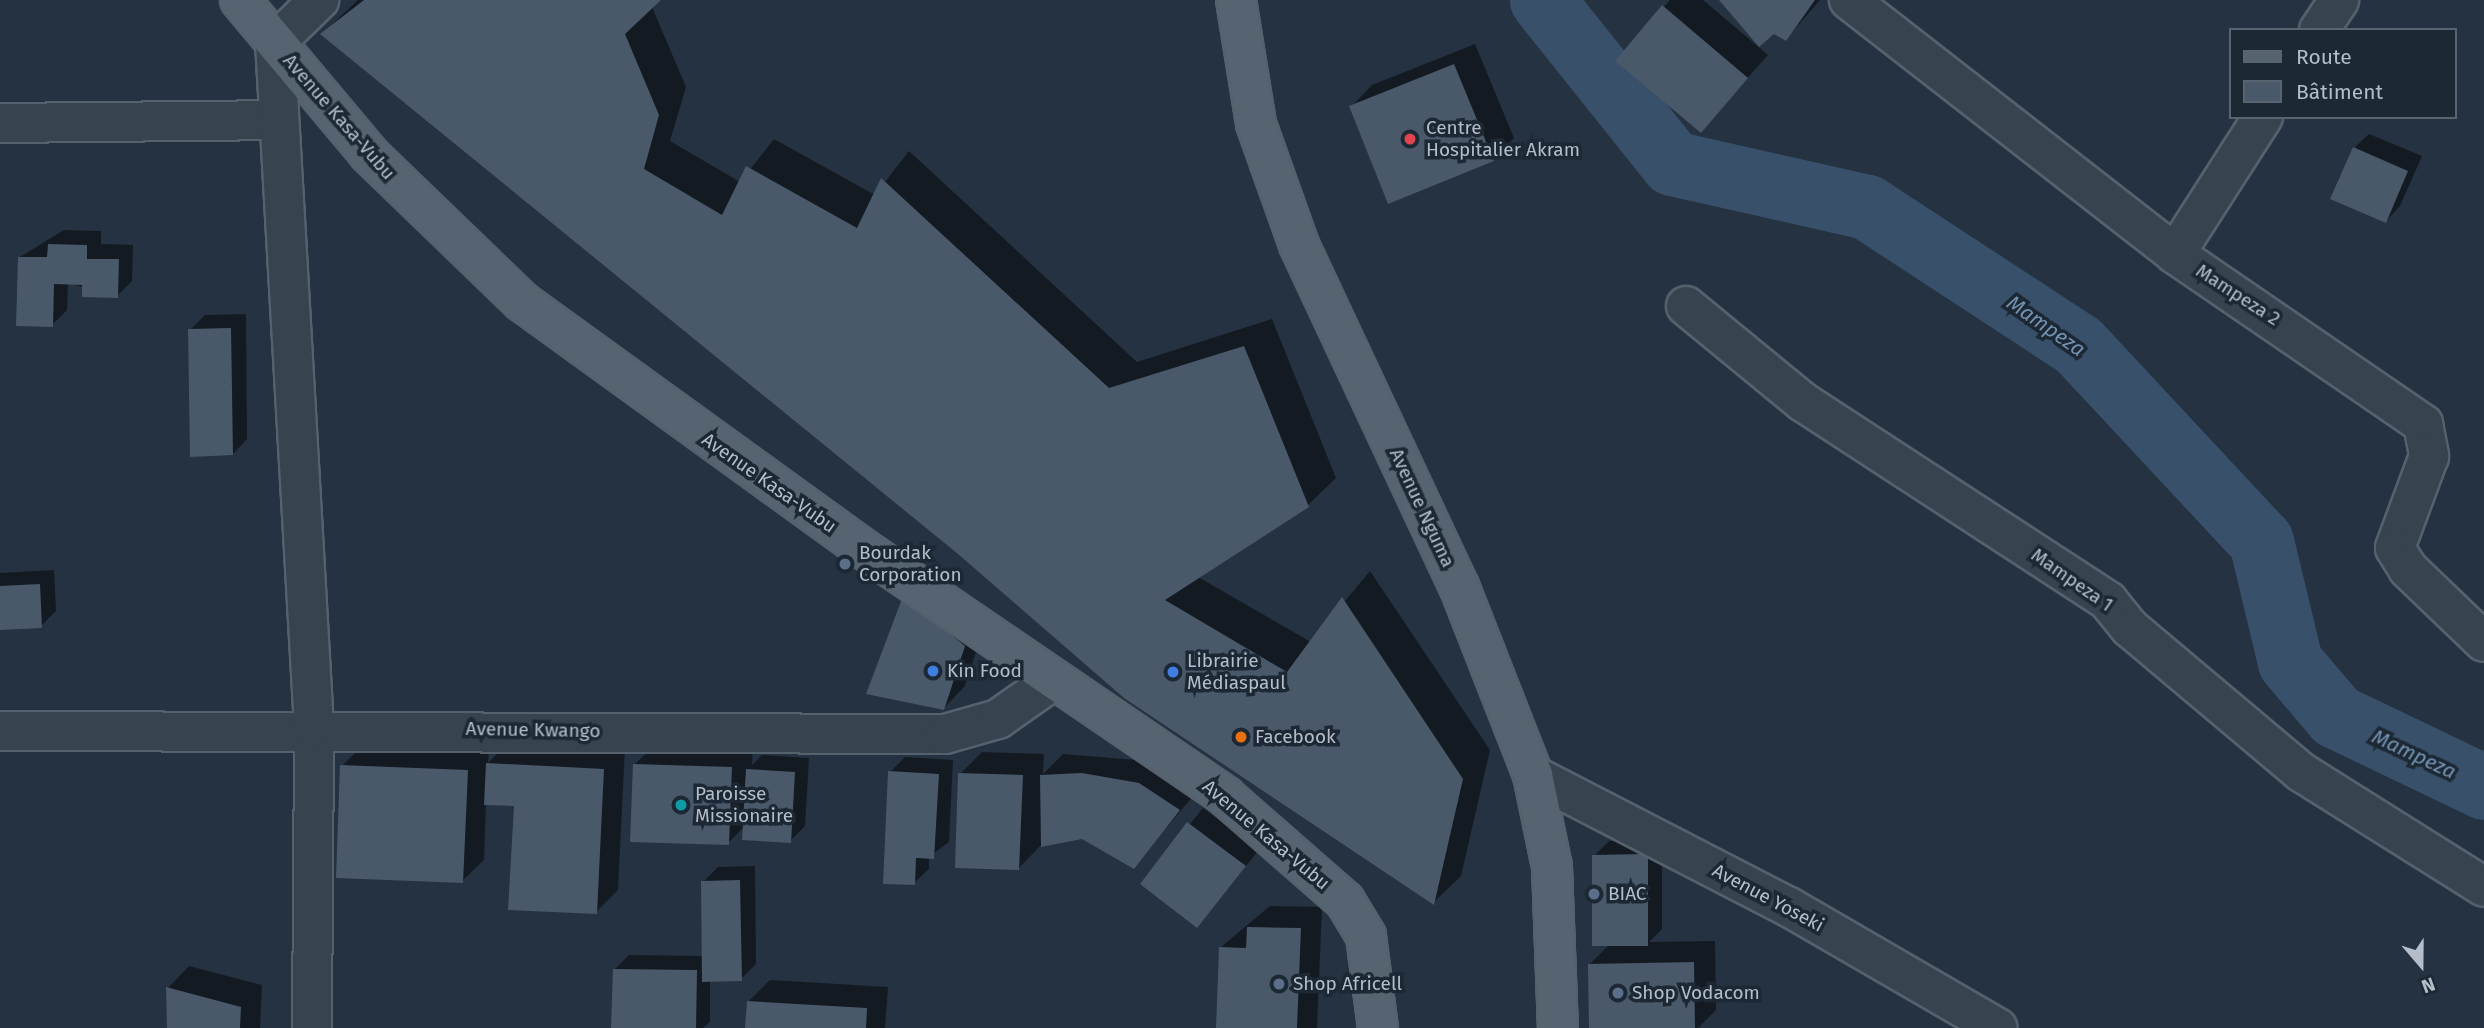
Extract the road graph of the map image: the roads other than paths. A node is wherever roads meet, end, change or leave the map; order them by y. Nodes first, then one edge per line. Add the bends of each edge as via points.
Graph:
1 (240, 0) edge
2 (319, 0) edge
3 (1236, 0) edge
4 (1849, 0) edge
5 (275, 43) junction
6 (2262, 119) edge
7 (279, 120) junction
8 (0, 123) edge
9 (2175, 254) junction
10 (1686, 306) dead end
11 (2484, 642) edge
12 (1052, 681) junction
13 (314, 727) junction
14 (0, 731) edge
15 (1533, 775) junction
16 (2484, 887) edge
17 (312, 1028) edge
18 (1378, 1028) edge
19 (1558, 1028) edge
20 (1998, 1028) edge

1 - 5 main road, Avenue Kasa-Vubu
2 - 5 street
3 - 15 main road, Avenue Nguma via 1256,124 1299,245 1459,586
4 - 9 street, Mampeza 2
5 - 7 street
5 - 12 main road, Avenue Kasa-Vubu via 369,154 521,301
6 - 9 street
7 - 8 street
7 - 13 street
9 - 11 street, Mampeza 2 via 2423,424 2429,456 2395,548 2408,569
10 - 16 street, Mampeza 1 via 1803,402 2108,601 2130,628 2301,772
12 - 13 street, Avenue Kwango via 998,719 945,734
12 - 18 main road, Avenue Kasa-Vubu via 1225,796 1345,901 1366,936
13 - 14 street, Avenue Kwango
13 - 17 street
15 - 19 main road, Avenue Nguma via 1552,866
15 - 20 street, Avenue Yoseki via 1789,907

